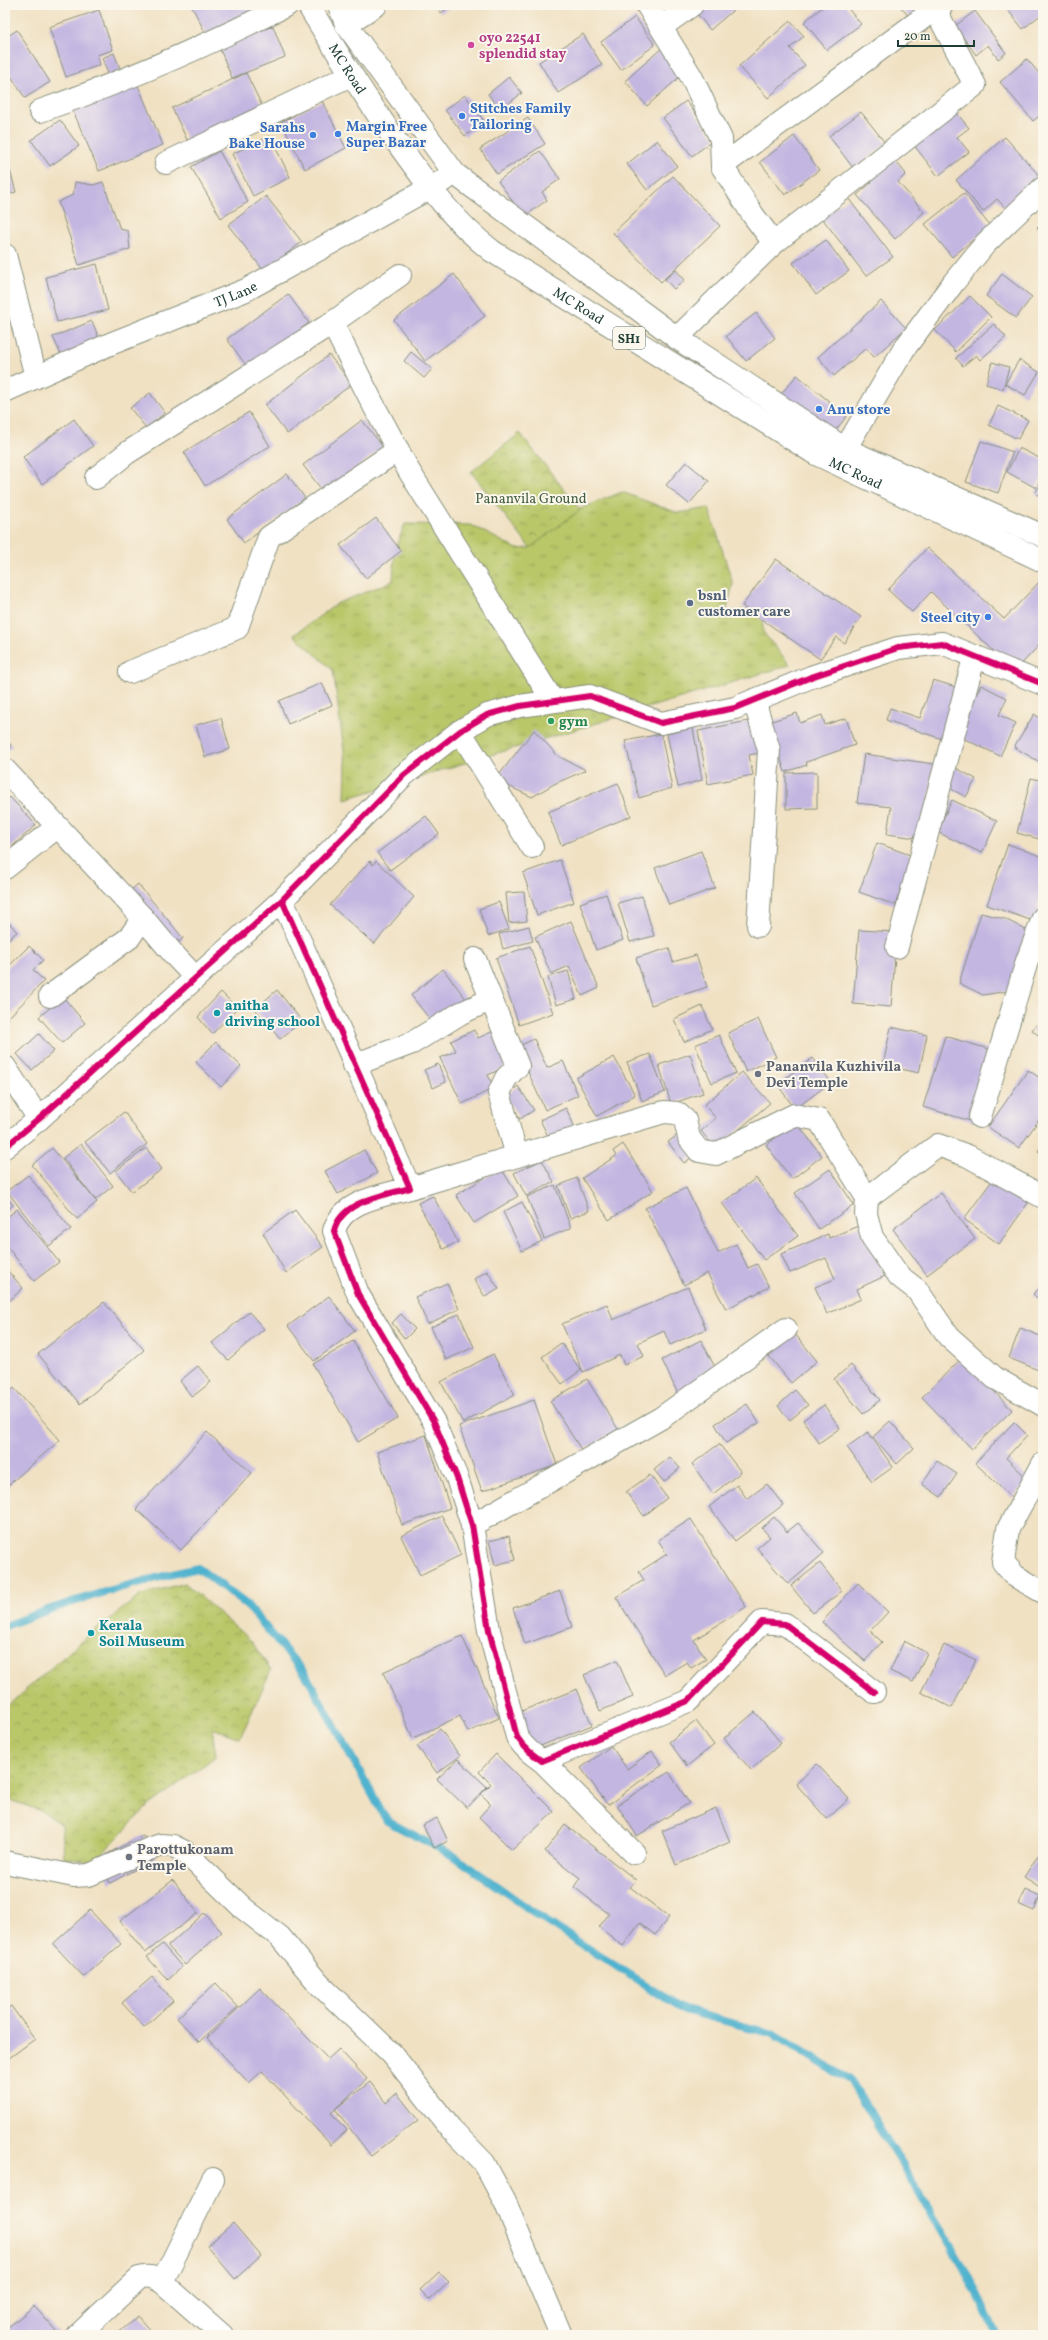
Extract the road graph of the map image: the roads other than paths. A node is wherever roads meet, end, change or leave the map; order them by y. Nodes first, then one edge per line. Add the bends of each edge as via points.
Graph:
1 (287, 5) edge
2 (308, 5) edge
3 (376, 5) edge
4 (647, 5) edge
5 (692, 5) edge
6 (938, 7) edge
7 (343, 14) edge
8 (661, 27) junction
9 (351, 75) junction
10 (40, 112) dead end
11 (166, 163) dead end
12 (722, 166) junction
13 (455, 174) junction
14 (429, 188) junction
15 (1043, 188) edge
16 (774, 243) junction
17 (5, 255) edge
18 (400, 275) dead end
19 (332, 323) junction
20 (677, 338) junction
21 (36, 377) junction
22 (5, 391) edge
23 (846, 448) junction
24 (398, 450) junction
25 (96, 478) dead end
26 (1043, 536) edge
27 (1043, 561) edge
28 (974, 658) junction
29 (130, 672) dead end
30 (1043, 684) edge
31 (754, 700) junction
32 (553, 701) junction
33 (460, 730) junction
34 (5, 770) edge
35 (57, 826) junction
36 (532, 847) dead end
37 (5, 868) edge
38 (282, 900) junction
39 (143, 918) junction
40 (1043, 918) edge
41 (758, 926) dead end
42 (897, 947) dead end
43 (475, 959) dead end
44 (195, 977) junction
45 (50, 996) dead end
46 (490, 1000) junction
47 (354, 1065) junction
48 (5, 1067) edge
49 (980, 1117) dead end
50 (39, 1119) junction
51 (5, 1147) edge
52 (517, 1156) junction
53 (410, 1188) junction
54 (1043, 1197) edge
55 (867, 1198) junction
56 (786, 1329) dead end
57 (1043, 1405) edge
58 (1043, 1464) edge
59 (472, 1525) junction
60 (1043, 1592) edge
61 (874, 1692) dead end
62 (542, 1761) junction
63 (634, 1853) dead end
64 (5, 1862) edge
65 (213, 2179) dead end
66 (162, 2282) junction
67 (78, 2335) edge
68 (222, 2335) edge
69 (561, 2335) edge

1 - 10 street via 207,45 107,88
2 - 9 street, MC Road / SH1
3 - 7 street
4 - 8 street
5 - 8 street
6 - 12 street
6 - 16 street via 975,85
7 - 13 street, MC Road / SH1
8 - 12 street via 691,76 721,139
9 - 11 street
9 - 14 street, MC Road / SH1
12 - 16 street
13 - 14 street, TJ Lane
13 - 20 street, MC Road / SH1
14 - 21 street, TJ Lane via 246,290 110,344
14 - 27 street, MC Road / SH1 via 459,224 492,251 816,454
15 - 23 street via 985,244 954,282 904,349
16 - 20 street
17 - 21 street
18 - 19 street
19 - 24 street
19 - 25 street via 127,453
20 - 23 street, MC Road / SH1
21 - 22 street, TJ Lane
23 - 26 street, MC Road / SH1
24 - 29 street via 269,538 237,628
24 - 32 street
28 - 30 street
28 - 31 street via 942,643 898,648
28 - 42 street
31 - 32 street via 735,708 661,723 590,696
31 - 41 street via 769,750
32 - 33 street via 487,715
33 - 36 street
33 - 38 street via 404,775
34 - 35 street
35 - 37 street
35 - 39 street
38 - 44 street
38 - 47 street
39 - 44 street
39 - 45 street via 129,938
40 - 49 street via 1027,961
43 - 46 street
44 - 50 street
46 - 47 street via 461,1013 412,1043
46 - 52 street via 518,1066 506,1078 499,1093
47 - 53 street
48 - 50 street
50 - 51 street
52 - 53 street
52 - 55 street via 664,1112 677,1113 685,1120 689,1138 699,1151 716,1154 794,1115 819,1120
53 - 59 street via 359,1203 339,1216 334,1231 358,1294 434,1422 457,1478
54 - 55 street via 968,1156 938,1146
55 - 57 street via 866,1214 872,1237 899,1276 917,1290 949,1336 995,1378
56 - 59 street via 661,1418
58 - 60 street via 1008,1529 1003,1562 1015,1576
59 - 62 street via 489,1630 517,1737 529,1752
61 - 62 street via 785,1624 762,1622 688,1702
62 - 63 street
64 - 69 street via 74,1876 89,1875 162,1845 173,1846 186,1852 243,1908 280,1937 318,1984 392,2054 451,2129 484,2163 506,2202
65 - 66 street
66 - 67 street via 152,2276 139,2278
66 - 68 street

